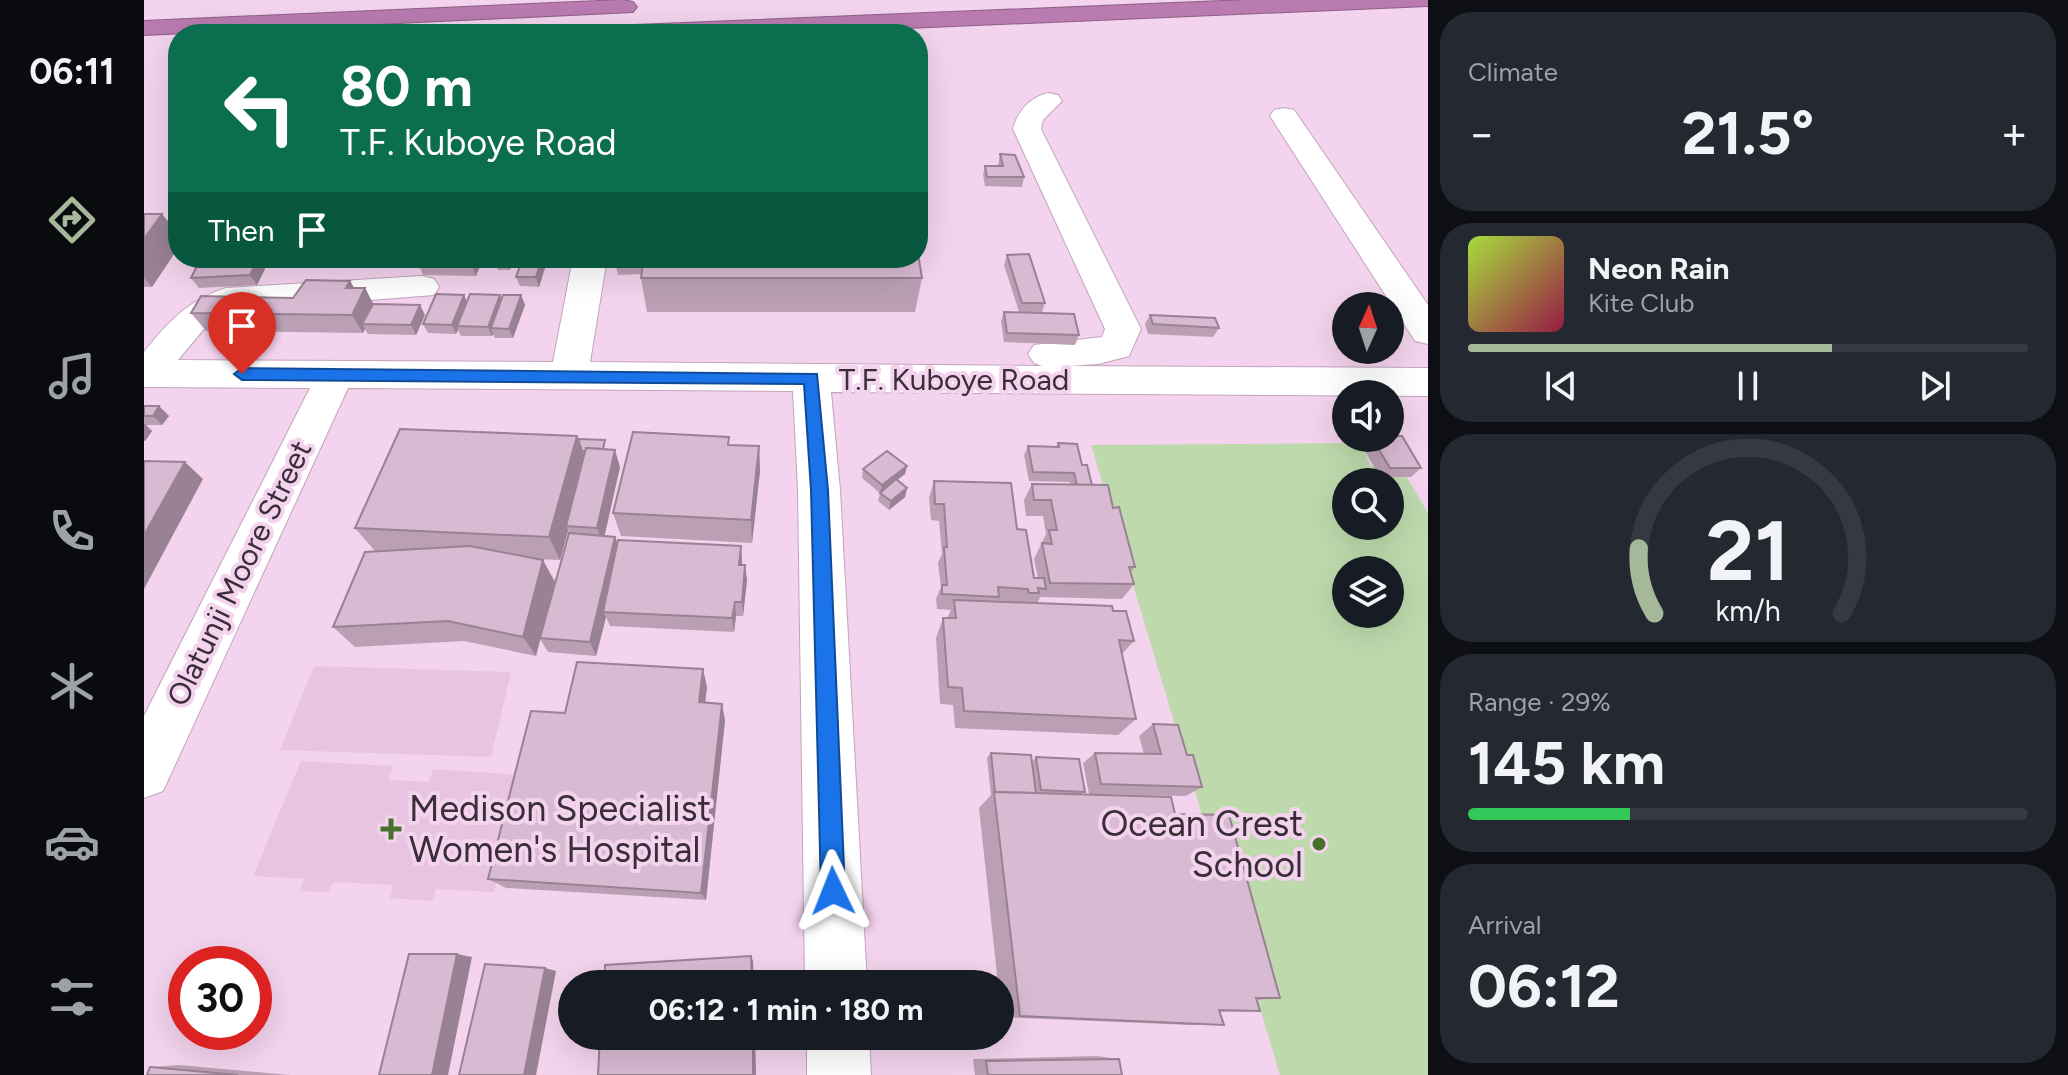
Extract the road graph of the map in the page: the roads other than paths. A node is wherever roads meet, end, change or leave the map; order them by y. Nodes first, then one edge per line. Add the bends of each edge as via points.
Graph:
1 (1423, 0) edge
2 (643, 6) dead end
3 (235, 24) edge
4 (831, 24) edge
5 (168, 27) edge
6 (144, 28) edge
7 (168, 51) edge
8 (144, 52) edge
9 (1048, 101) dead end
10 (1284, 116) dead end
11 (588, 268) edge
12 (422, 287) dead end
13 (1428, 332) edge
14 (146, 373) edge
15 (335, 375) junction
16 (569, 378) junction
17 (811, 378) junction
18 (972, 379) junction
19 (1428, 382) edge
20 (144, 772) edge
21 (836, 970) edge
22 (838, 1050) edge
23 (839, 1075) edge

1 - 4 highway
2 - 3 highway
5 - 6 highway
7 - 8 highway
9 - 18 street via 1030,117 1027,129 1123,329 1116,347 1098,351 975,357
10 - 13 street
11 - 16 street
12 - 14 street via 226,300 186,322
14 - 15 street, T.F. Kuboye Road
15 - 16 street, T.F. Kuboye Road
15 - 20 street, Olatunji Moore Street
16 - 17 street, T.F. Kuboye Road
17 - 18 street, T.F. Kuboye Road
17 - 21 street
18 - 19 street, T.F. Kuboye Road
22 - 23 street

